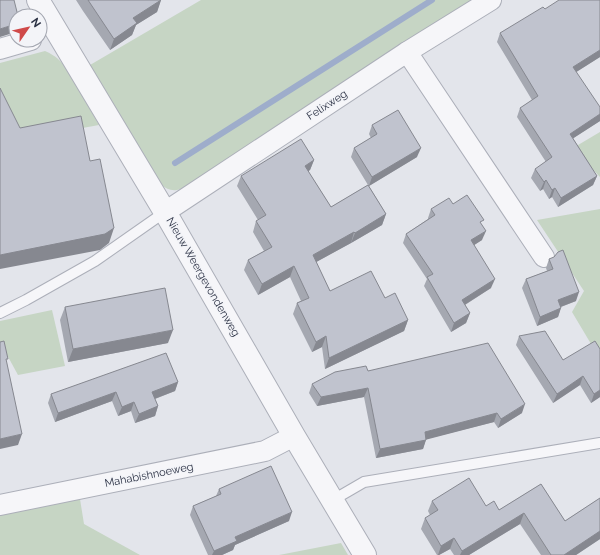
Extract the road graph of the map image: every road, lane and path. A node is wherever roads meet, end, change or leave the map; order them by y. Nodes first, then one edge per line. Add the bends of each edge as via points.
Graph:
1 (491, 0) edge
2 (48, 34) edge
3 (408, 52) junction
4 (165, 212) junction
5 (544, 257) dead end
6 (0, 313) edge
7 (294, 436) junction
8 (600, 443) edge
9 (333, 500) junction
10 (0, 505) edge
11 (365, 555) edge

1 - 3 street, Felixweg
2 - 4 street, Nieuw Weergevondenweg
3 - 4 street, Felixweg
3 - 5 street
4 - 6 lane via 95,261
4 - 7 street, Nieuw Weergevondenweg
7 - 9 street, Nieuw Weergevondenweg
7 - 10 street, Mahabishnoeweg via 265,451
8 - 9 lane via 364,482
9 - 11 street, Nieuw Weergevondenweg

